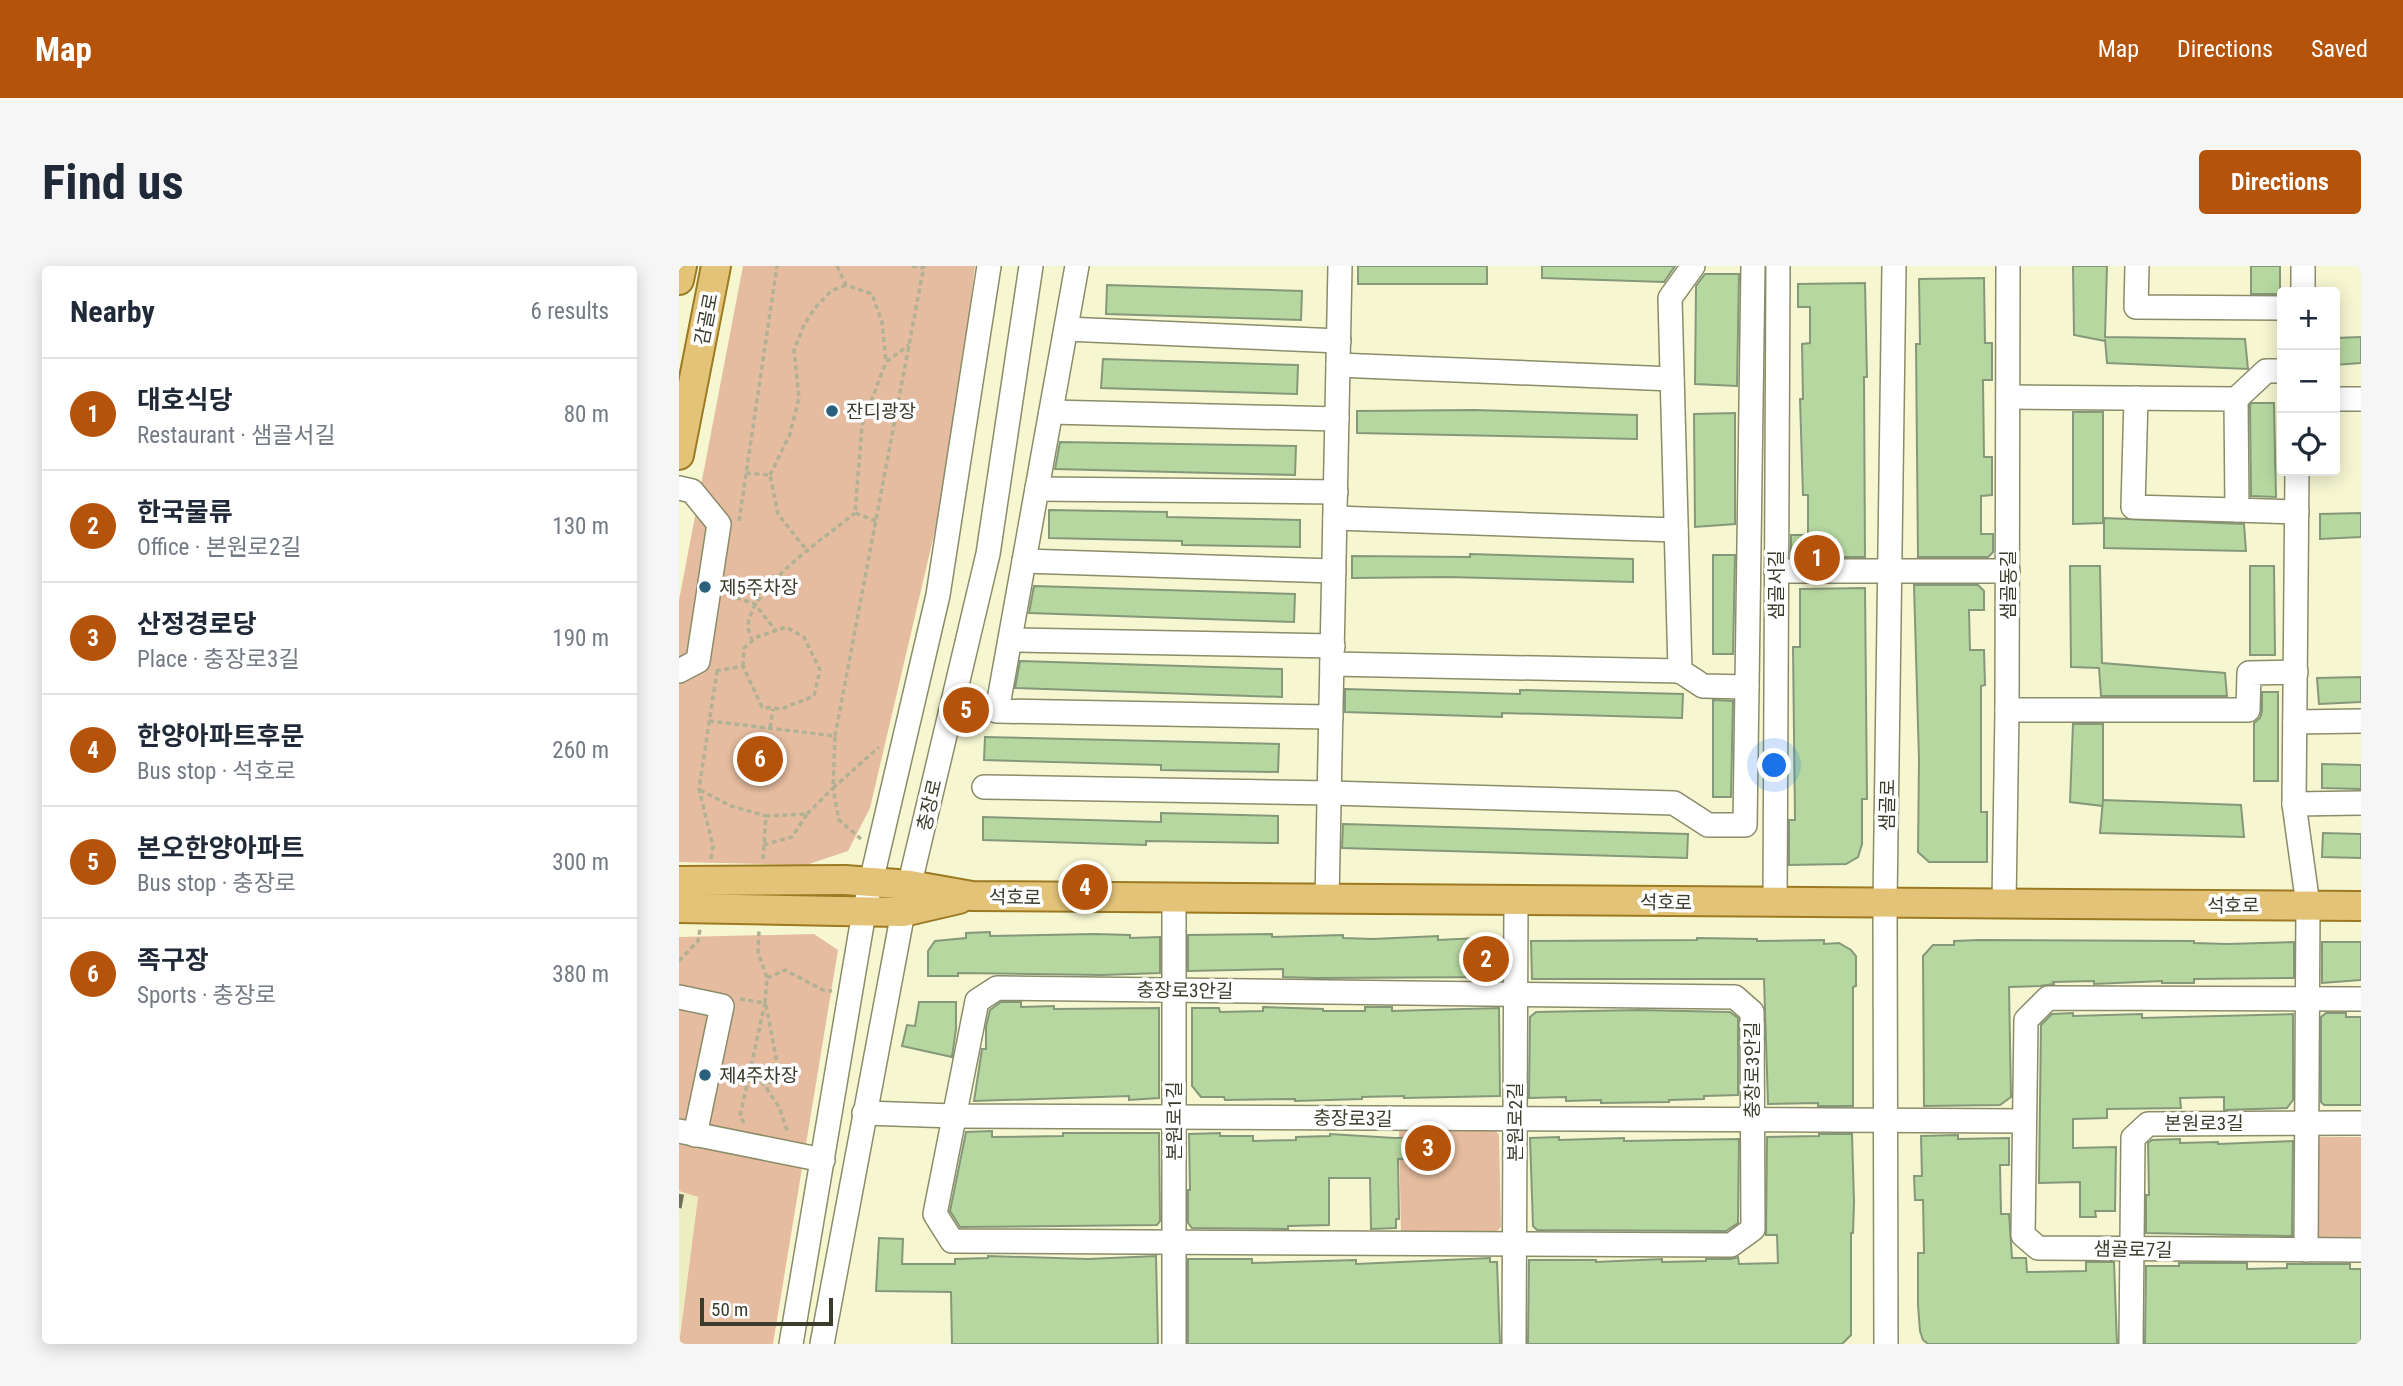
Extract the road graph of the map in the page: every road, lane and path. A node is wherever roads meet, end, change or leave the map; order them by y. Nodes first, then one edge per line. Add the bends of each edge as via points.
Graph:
1 (682, 266) edge
2 (716, 266) edge
3 (777, 266) edge
4 (837, 266) edge
5 (912, 266) edge
6 (989, 266) edge
7 (1031, 266) edge
8 (1077, 266) edge
9 (1340, 266) edge
10 (1693, 266) edge
11 (1753, 266) edge
12 (1778, 266) edge
13 (1894, 266) edge
14 (2008, 266) edge
15 (2137, 266) edge
16 (2303, 266) edge
17 (924, 267) edge
18 (679, 280) edge
19 (846, 285) junction
20 (2303, 287) edge
21 (2277, 308) edge
22 (1066, 329) junction
23 (1339, 341) junction
24 (909, 345) junction
25 (886, 362) junction
26 (1338, 365) junction
27 (2277, 371) edge
28 (1672, 379) junction
29 (2008, 397) junction
30 (2136, 398) junction
31 (2340, 398) edge
32 (2236, 399) junction
33 (2361, 399) edge
34 (1051, 412) junction
35 (1337, 419) junction
36 (679, 455) edge
37 (746, 473) junction
38 (770, 475) junction
39 (2297, 476) edge
40 (679, 488) edge
41 (1037, 489) junction
42 (1336, 492) junction
43 (2237, 510) junction
44 (2297, 512) junction
45 (855, 513) junction
46 (1335, 518) junction
47 (876, 521) junction
48 (738, 527) dead end
49 (1676, 530) junction
50 (808, 552) junction
51 (1024, 561) junction
52 (1334, 571) junction
53 (1776, 571) junction
54 (2008, 571) junction
55 (1891, 573) junction
56 (755, 604) junction
57 (726, 607) dead end
58 (776, 631) junction
59 (1010, 640) junction
60 (752, 641) junction
61 (1332, 655) junction
62 (718, 659) dead end
63 (743, 666) junction
64 (679, 671) edge
65 (716, 671) junction
66 (1680, 671) junction
67 (2296, 672) junction
68 (1747, 687) junction
69 (773, 708) junction
70 (2007, 710) junction
71 (1331, 717) junction
72 (709, 721) junction
73 (2361, 721) edge
74 (2295, 722) junction
75 (770, 728) junction
76 (835, 736) junction
77 (879, 747) dead end
78 (984, 787) dead end
79 (833, 788) junction
80 (699, 789) junction
81 (1330, 793) junction
82 (2361, 803) edge
83 (2294, 804) junction
84 (807, 814) junction
85 (766, 816) junction
86 (763, 845) junction
87 (880, 849) junction
88 (763, 859) dead end
89 (711, 860) dead end
90 (679, 881) edge
91 (858, 881) junction
92 (906, 898) junction
93 (1174, 899) junction
94 (1327, 900) junction
95 (1516, 901) junction
96 (1775, 903) junction
97 (1885, 903) junction
98 (2004, 904) junction
99 (2308, 905) junction
100 (2361, 906) edge
101 (679, 908) edge
102 (851, 911) junction
103 (760, 925) dead end
104 (700, 928) dead end
105 (679, 961) edge
106 (767, 978) junction
107 (1173, 990) junction
108 (850, 995) junction
109 (1514, 995) junction
110 (679, 997) edge
111 (728, 997) dead end
112 (2309, 999) junction
113 (2361, 999) edge
114 (765, 1003) junction
115 (751, 1065) junction
116 (767, 1089) junction
117 (864, 1113) junction
118 (954, 1116) junction
119 (1174, 1116) junction
120 (1752, 1119) junction
121 (1515, 1120) junction
122 (1885, 1120) junction
123 (2024, 1121) junction
124 (2308, 1123) junction
125 (2361, 1123) edge
126 (687, 1133) edge
127 (762, 1148) junction
128 (796, 1155) junction
129 (823, 1160) junction
130 (1175, 1242) junction
131 (1515, 1243) junction
132 (2132, 1248) junction
133 (2306, 1250) junction
134 (2361, 1250) edge
135 (791, 1344) edge
136 (821, 1344) edge
137 (1174, 1344) edge
138 (1514, 1344) edge
139 (1887, 1344) edge
140 (2131, 1344) edge

1 - 18 main road, 감골로
2 - 36 main road, 감골로
3 - 37 path
4 - 19 path
5 - 17 path
6 - 87 street, 충장로 via 938,595
7 - 92 street, 충장로 via 988,554
8 - 22 street
9 - 23 street
10 - 28 street via 1669,298
11 - 68 street
12 - 53 street, 샘골서길
13 - 55 street, 샘골로
14 - 29 street, 샘골동길
15 - 21 street via 2136,307
16 - 20 street
17 - 24 path
19 - 25 path via 872,294 882,322
19 - 38 path via 831,291 804,325 795,350 799,398 790,434
22 - 23 street
22 - 34 street
23 - 26 street
24 - 25 path
24 - 47 path
25 - 45 path via 862,425
26 - 28 street
26 - 35 street
27 - 32 street via 2266,372
28 - 49 street
29 - 30 street
29 - 54 street, 샘골동길
30 - 32 street
30 - 43 street via 2133,507
31 - 33 street
32 - 43 street
34 - 35 street
34 - 41 street
35 - 42 street
37 - 38 path
37 - 48 path
38 - 50 path via 778,514
39 - 44 street
40 - 64 street via 692,491 719,524 698,661
41 - 42 street
41 - 51 street
42 - 46 street
43 - 44 street
44 - 67 street
45 - 47 path
45 - 50 path
46 - 49 street
46 - 52 street
47 - 76 path
49 - 66 street
50 - 56 path via 768,584
51 - 52 street
51 - 59 street
52 - 61 street
53 - 55 street
53 - 96 street, 샘골서길
54 - 55 street
54 - 70 street, 샘골동길
55 - 97 street, 샘골로
56 - 57 path via 728,595
56 - 58 path
56 - 60 path via 747,627
58 - 60 path
58 - 69 path via 786,627 804,637 820,670 814,696
59 - 61 street
59 - 71 street via 997,711
60 - 63 path via 744,648
61 - 66 street
61 - 71 street
62 - 65 path
63 - 65 path
63 - 69 path via 762,707
65 - 72 path
66 - 68 street via 1703,686
67 - 70 street via 2249,673 2248,710
67 - 74 street
68 - 81 street via 1745,825 1708,825 1674,803
69 - 75 path
70 - 98 street, 샘골동길
71 - 81 street
72 - 75 path
72 - 80 path
73 - 74 street
74 - 83 street
75 - 76 path
76 - 79 path
77 - 79 path
78 - 81 street
79 - 84 path
79 - 87 path via 839,820
80 - 85 path via 731,806
80 - 89 path via 713,846
81 - 94 street
82 - 83 street
83 - 99 street
84 - 85 path
84 - 86 path via 792,837
85 - 86 path
86 - 88 path
87 - 91 street, 충장로
90 - 91 main road, 석호로, bridge
91 - 92 main road, 석호로
91 - 102 street, 충장로
92 - 93 main road, 석호로
92 - 102 main road, 석호로
92 - 117 street, 충장로
93 - 94 main road, 석호로
93 - 107 street, 본원로1길
94 - 95 main road, 석호로
95 - 96 main road, 석호로
95 - 109 street, 본원로2길
96 - 97 main road, 석호로
97 - 98 main road, 석호로
97 - 122 street, 샘골로
98 - 99 main road, 석호로
99 - 100 main road, 석호로
99 - 112 street
101 - 102 main road, 석호로, bridge
102 - 108 street, 충장로
103 - 106 path via 758,952
104 - 105 path via 698,941
106 - 108 path via 785,970 823,990
106 - 114 path
107 - 109 street, 충장로3안길
107 - 118 street, 충장로3안길 via 997,988 977,1001
107 - 119 street, 본원로1길
108 - 129 street, 충장로
109 - 120 street, 충장로3안길 via 1735,997 1752,1012
109 - 121 street, 본원로2길
110 - 126 street via 722,1006
111 - 114 path
112 - 113 street, 샘골로7길
112 - 123 street, 샘골로7길 via 2048,998 2026,1020
112 - 124 street
114 - 115 path
114 - 116 path via 777,1063
115 - 116 path
115 - 127 path via 740,1116
116 - 128 path via 779,1107
117 - 118 street, 충장로3길
117 - 136 street, 충장로
118 - 119 street, 충장로3길
118 - 130 street, 충장로3안길 via 935,1214 952,1241
119 - 121 street, 충장로3길
119 - 130 street, 본원로1길
120 - 121 street, 충장로3길
120 - 122 street, 충장로3길
120 - 131 street, 충장로3안길 via 1753,1229 1731,1245
121 - 131 street, 본원로2길
122 - 123 street
122 - 139 street, 샘골로
123 - 132 street, 샘골로7길 via 2024,1235 2038,1248
124 - 125 street, 본원로3길
124 - 132 street, 본원로3길 via 2148,1124 2133,1138
124 - 133 street
126 - 127 street
127 - 128 street
128 - 129 street
129 - 135 street, 충장로
130 - 131 street, 충장로3안길
130 - 137 street, 본원로1길
131 - 138 street, 본원로2길
132 - 133 street, 샘골로7길
132 - 140 street, 본원로3길
133 - 134 street, 샘골로7길

